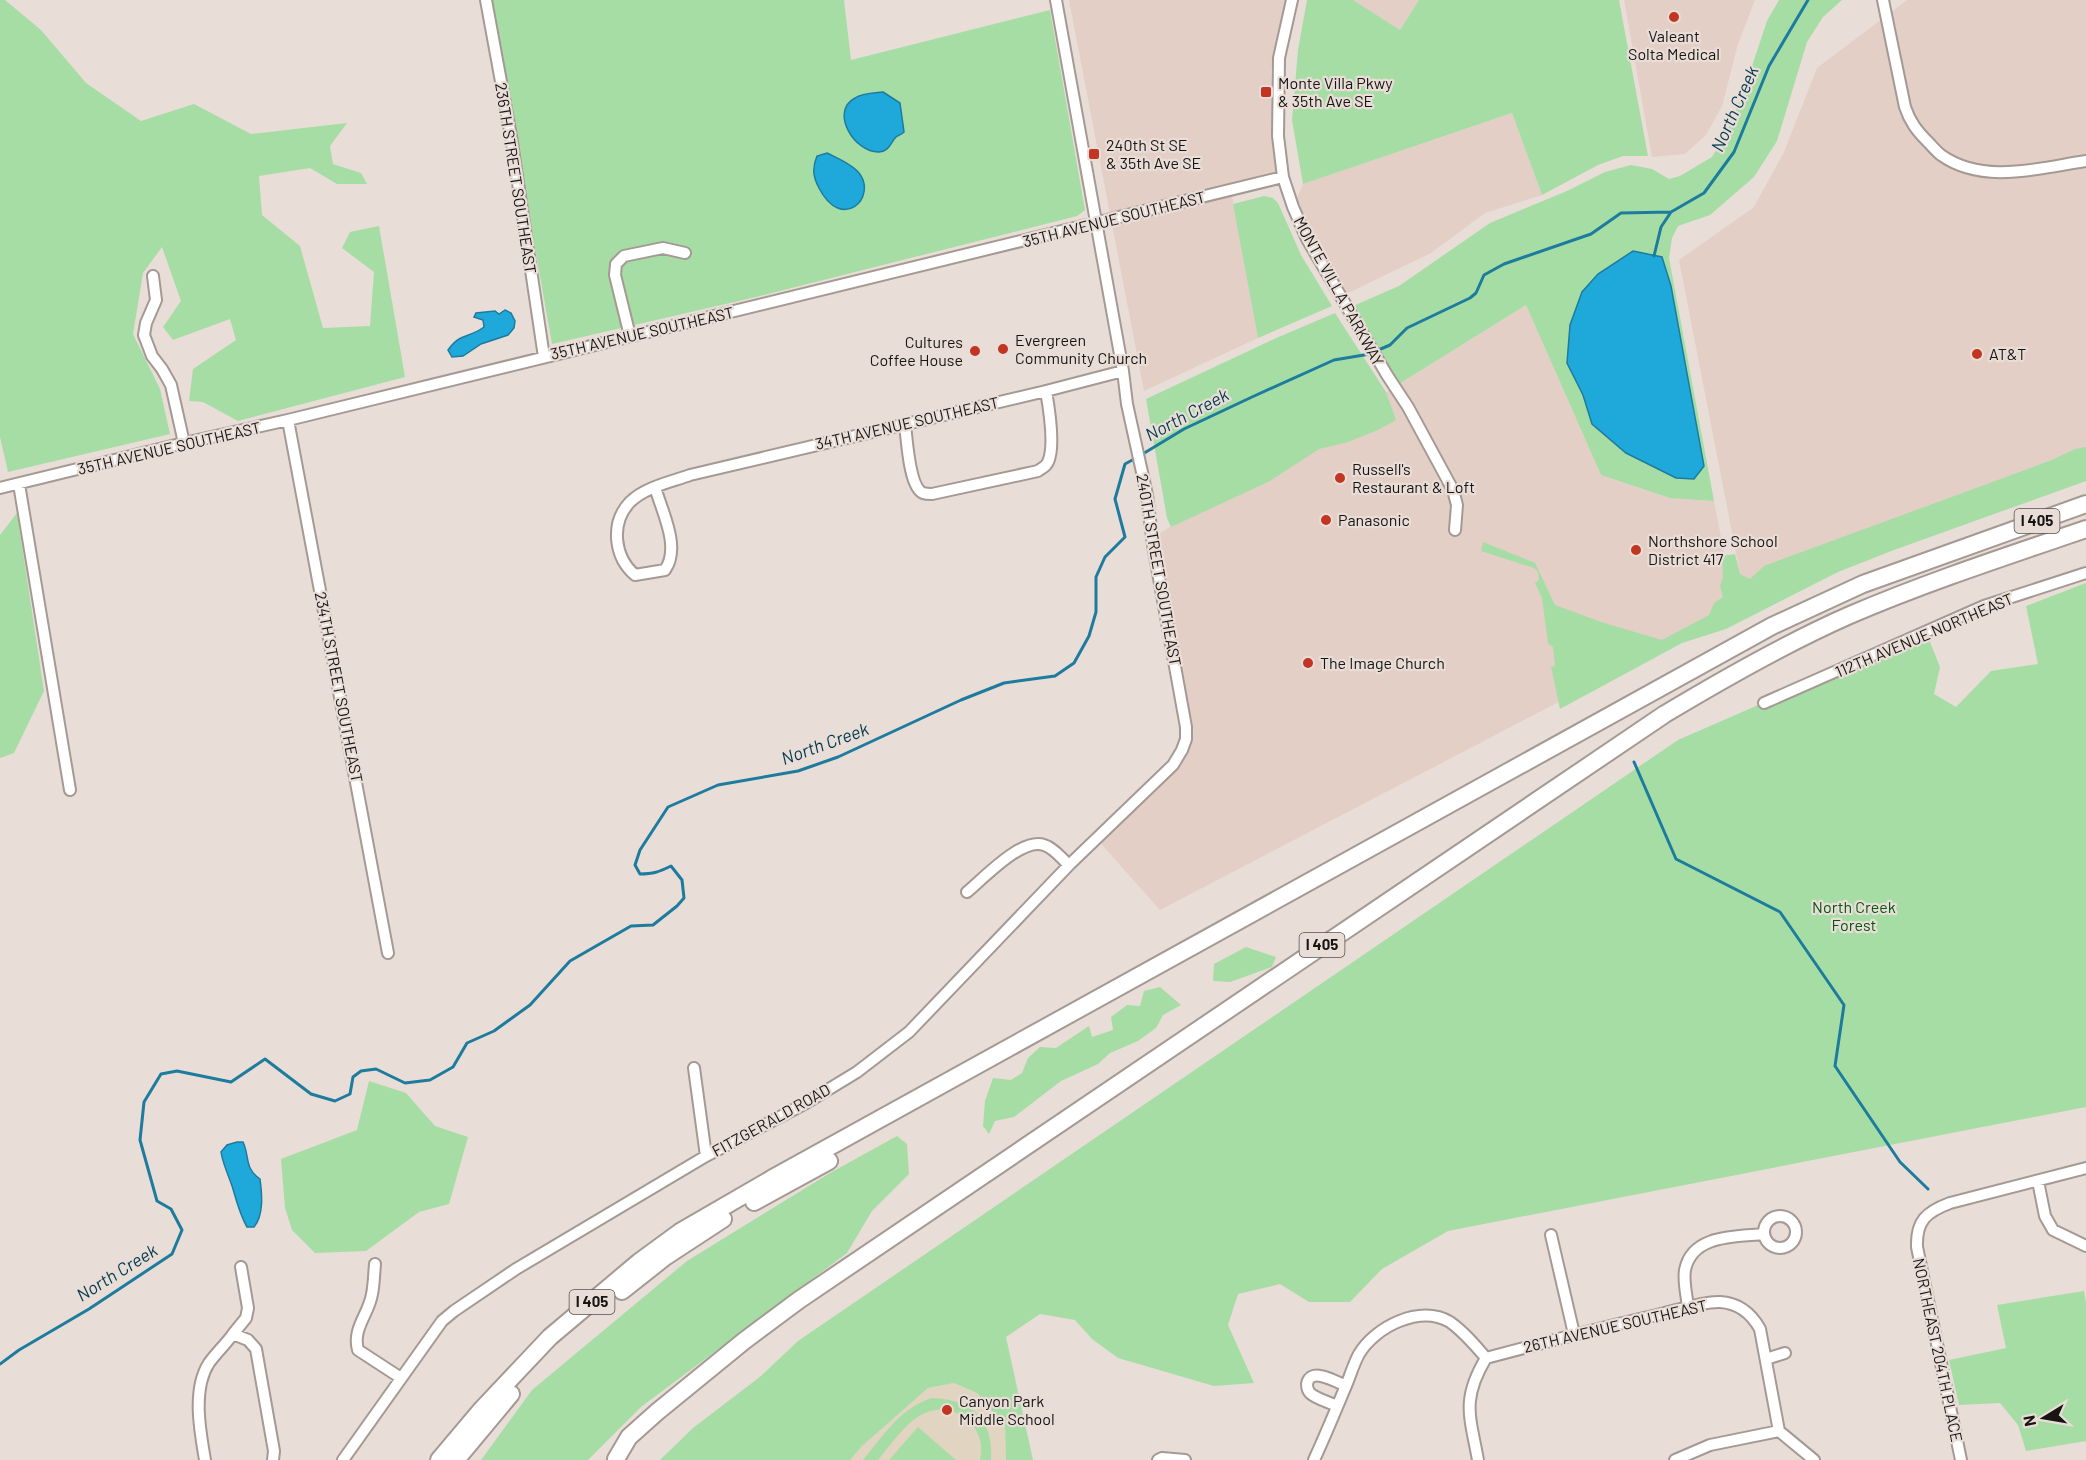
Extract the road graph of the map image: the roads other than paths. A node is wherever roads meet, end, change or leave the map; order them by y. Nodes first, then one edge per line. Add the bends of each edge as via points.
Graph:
1 (486, 0) edge
2 (1056, 0) edge
3 (1292, 0) edge
4 (1883, 0) edge
5 (2086, 161) edge
6 (1283, 177) junction
7 (1095, 224) junction
8 (685, 253) dead end
9 (153, 276) dead end
10 (630, 336) junction
11 (544, 357) junction
12 (1123, 371) junction
13 (1046, 391) junction
14 (288, 420) junction
15 (905, 425) junction
16 (183, 443) junction
17 (18, 484) junction
18 (0, 488) edge
19 (655, 488) junction
20 (2086, 498) edge
21 (2086, 504) edge
22 (2086, 514) edge
23 (2086, 529) edge
24 (1455, 530) dead end
25 (2086, 536) edge
26 (1987, 539) junction
27 (2086, 573) edge
28 (1764, 703) dead end
29 (1182, 750) joint
30 (70, 790) dead end
31 (1436, 819) junction
32 (1069, 865) junction
33 (967, 892) dead end
34 (388, 953) dead end
35 (694, 1068) dead end
36 (706, 1156) junction
37 (2086, 1168) edge
38 (773, 1178) junction
39 (2038, 1181) junction
40 (767, 1195) junction
41 (1764, 1234) dead end
42 (1551, 1235) dead end
43 (2086, 1246) edge
44 (375, 1264) dead end
45 (241, 1268) dead end
46 (1688, 1308) junction
47 (233, 1334) junction
48 (1574, 1334) junction
49 (1785, 1353) dead end
50 (1486, 1358) junction
51 (1766, 1359) junction
52 (401, 1378) junction
53 (1346, 1386) junction
54 (1337, 1406) junction
55 (1779, 1431) junction
56 (615, 1459) edge
57 (205, 1460) edge
58 (273, 1460) edge
59 (343, 1460) edge
60 (439, 1460) edge
61 (456, 1460) edge
62 (1158, 1460) edge
63 (1185, 1460) edge
64 (1314, 1460) edge
65 (1478, 1460) edge
66 (1675, 1460) edge
67 (1814, 1460) edge
68 (1961, 1460) edge

1 - 11 street, 236TH STREET SOUTHEAST
2 - 7 street, 240TH STREET SOUTHEAST
3 - 6 street, MONTE VILLA PARKWAY via 1278,58 1278,136
4 - 5 street via 1905,107 1914,127 1941,155 1984,172
6 - 7 street, 35TH AVENUE SOUTHEAST
6 - 24 street, MONTE VILLA PARKWAY via 1307,239 1453,490
7 - 10 street, 35TH AVENUE SOUTHEAST
7 - 12 street, 240TH STREET SOUTHEAST
8 - 10 street via 663,248 624,256 616,264 615,275
9 - 16 street via 156,300 144,335 149,351 171,385
10 - 11 street, 35TH AVENUE SOUTHEAST
11 - 14 street, 35TH AVENUE SOUTHEAST
12 - 13 street, 34TH AVENUE SOUTHEAST
12 - 29 street, 240TH STREET SOUTHEAST via 1185,719
13 - 15 street, 34TH AVENUE SOUTHEAST
13 - 15 street via 1051,423 1050,460 1038,471 922,493 913,479
14 - 16 street, 35TH AVENUE SOUTHEAST
14 - 34 street, 234TH STREET SOUTHEAST
15 - 19 street, 34TH AVENUE SOUTHEAST via 690,475
16 - 17 street, 35TH AVENUE SOUTHEAST
17 - 18 street, 35TH AVENUE SOUTHEAST
17 - 30 street
19 - 19 street, 34TH AVENUE SOUTHEAST via 629,503 617,533 619,555 635,574 665,570 671,561 668,530
20 - 26 highway
21 - 26 highway, I 405
22 - 31 highway, I 405 via 1894,582 1808,620
23 - 56 highway, I 405 via 1850,615 1783,647 1665,714 799,1300 629,1437
25 - 56 highway, I 405 via 1912,596 1863,617 1762,666 1663,723 822,1292 706,1380
26 - 31 highway, I 405 via 1863,584 1772,626
27 - 28 street, 112TH AVENUE NORTHEAST via 1984,606
29 - 32 street, FITZGERALD ROAD via 1173,765
31 - 38 highway, I 405
31 - 40 highway, I 405
32 - 33 street via 1052,848 1032,843 1021,847
32 - 36 street, FITZGERALD ROAD via 887,1051 806,1103
35 - 36 street
36 - 52 street, FITZGERALD ROAD via 516,1269 454,1311 442,1321
37 - 39 street
38 - 40 highway
38 - 60 highway, I 405 via 681,1232 550,1337
39 - 43 street via 2045,1216 2053,1230
39 - 68 street, NORTHEAST 204TH PLACE via 1933,1209 1926,1214 1916,1235
40 - 61 highway, I 405 via 665,1257 578,1327 501,1405
41 - 46 street via 1702,1244 1685,1269
42 - 48 street
44 - 52 street via 372,1296 355,1334 356,1343 358,1350
45 - 47 street via 248,1308 246,1318
46 - 48 street, 26TH AVENUE SOUTHEAST
46 - 51 street, 26TH AVENUE SOUTHEAST via 1718,1302 1745,1310 1760,1329
47 - 57 street via 202,1379 199,1425
47 - 58 street via 248,1340 256,1349
48 - 50 street, 26TH AVENUE SOUTHEAST
49 - 51 street
50 - 53 street via 1468,1336 1448,1321 1429,1316 1411,1318 1375,1335 1359,1353
50 - 65 street via 1470,1391
51 - 55 street
52 - 59 street, FITZGERALD ROAD
53 - 54 street
53 - 54 street via 1319,1375 1308,1381 1311,1394
54 - 64 street
55 - 66 street via 1710,1445
55 - 67 street
62 - 63 street

